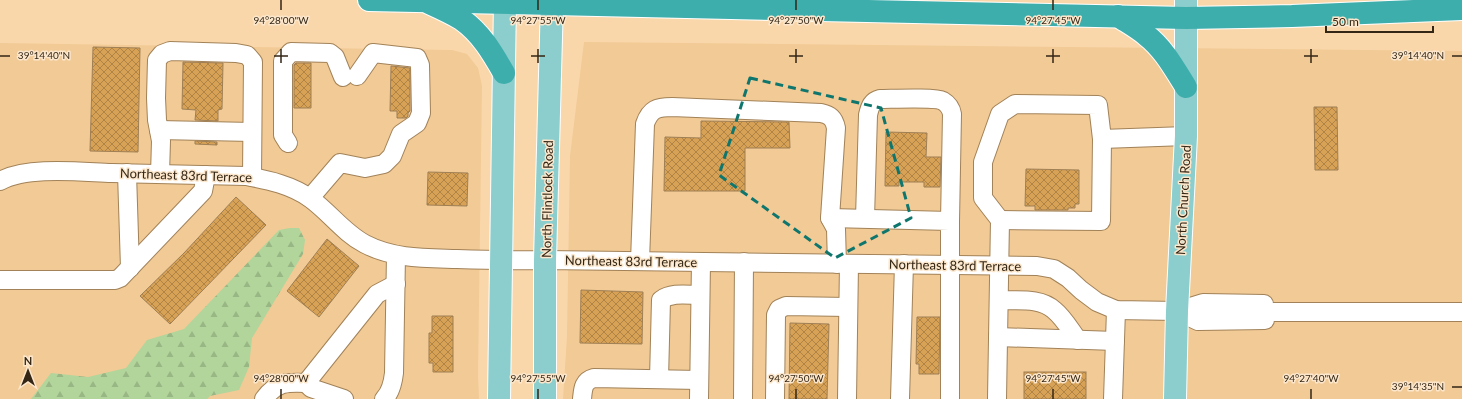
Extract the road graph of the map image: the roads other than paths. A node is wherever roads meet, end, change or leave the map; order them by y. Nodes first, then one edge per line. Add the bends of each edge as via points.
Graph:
1 (369, 0) edge
2 (425, 1) junction
3 (505, 1) edge
4 (552, 2) edge
5 (1186, 9) edge
6 (1462, 9) edge
7 (1118, 16) junction
8 (504, 73) junction
9 (1186, 87) junction
10 (159, 130) junction
11 (252, 132) junction
12 (1186, 136) junction
13 (1102, 139) junction
14 (288, 143) dead end
15 (127, 173) junction
16 (160, 174) junction
17 (206, 175) junction
18 (252, 177) junction
19 (0, 180) edge
20 (310, 198) junction
21 (830, 218) junction
22 (865, 218) junction
23 (1000, 220) junction
24 (950, 221) junction
25 (396, 255) junction
26 (545, 260) junction
27 (501, 261) junction
28 (640, 261) junction
29 (700, 262) junction
30 (744, 262) junction
31 (843, 264) junction
32 (904, 264) junction
33 (949, 265) junction
34 (1000, 266) junction
35 (130, 268) junction
36 (0, 280) edge
37 (396, 284) junction
38 (700, 296) junction
39 (999, 300) junction
40 (848, 307) junction
41 (1116, 310) junction
42 (1177, 311) junction
43 (1462, 312) edge
44 (998, 337) junction
45 (1078, 340) junction
46 (1115, 342) junction
47 (659, 379) junction
48 (699, 380) junction
49 (306, 383) junction
50 (264, 399) edge
51 (344, 399) edge
52 (384, 399) edge
53 (499, 399) edge
54 (545, 399) edge
55 (582, 399) edge
56 (699, 399) edge
57 (743, 399) edge
58 (775, 399) edge
59 (847, 399) edge
60 (900, 399) edge
61 (950, 399) edge
62 (997, 399) edge
63 (1113, 399) edge
64 (1175, 399) edge

1 - 2 highway
2 - 3 highway
2 - 8 highway via 460,18 475,31 488,46
3 - 4 highway
3 - 8 main road
4 - 7 highway
4 - 26 main road, North Flintlock Road
5 - 6 highway via 1292,16
5 - 7 highway
5 - 9 main road, North Church Road
7 - 9 highway via 1160,47
8 - 27 main road
9 - 12 main road, North Church Road
10 - 11 street
10 - 11 street via 156,98 157,60 162,54 170,51 246,55 253,62
10 - 16 street
11 - 18 street
12 - 13 street
12 - 42 main road, North Church Road
13 - 23 street via 1101,221
13 - 23 street via 1098,106 1014,104 1000,114 983,162 983,198
14 - 20 street via 283,136 283,61 291,52 330,53 350,76 373,54 417,58 420,65 421,113 417,123 401,134 392,156 384,164 365,168 340,163
15 - 16 street, Northeast 83rd Terrace
15 - 19 street, Northeast 83rd Terrace via 27,173
15 - 35 street
16 - 17 street, Northeast 83rd Terrace
17 - 18 street, Northeast 83rd Terrace
17 - 35 street via 204,191
18 - 20 street, Northeast 83rd Terrace via 270,180
20 - 25 street, Northeast 83rd Terrace via 345,230 364,243
21 - 22 street
21 - 28 street via 836,128 834,120 829,115 661,107 648,115 645,124
21 - 31 street via 836,229
22 - 24 street
22 - 24 street via 868,114 871,104 880,99 938,100 948,105 952,114
23 - 34 street
24 - 33 street
25 - 27 street, Northeast 83rd Terrace
25 - 37 street
26 - 27 street, Northeast 83rd Terrace
26 - 28 street, Northeast 83rd Terrace
26 - 54 main road, North Flintlock Road
27 - 53 main road
28 - 29 street, Northeast 83rd Terrace
29 - 30 street, Northeast 83rd Terrace
29 - 38 street
30 - 31 street, Northeast 83rd Terrace
30 - 57 street
31 - 32 street, Northeast 83rd Terrace
31 - 40 street
32 - 33 street, Northeast 83rd Terrace
32 - 60 street
33 - 34 street, Northeast 83rd Terrace
33 - 61 street
34 - 39 street
34 - 41 street, Northeast 83rd Terrace via 1037,266 1054,270 1097,302
35 - 36 street via 115,280
37 - 49 street via 377,294
37 - 52 street via 394,373 392,384
38 - 47 street via 675,294 661,300
38 - 48 street
39 - 44 street
39 - 45 street via 1031,301 1048,306 1056,311
40 - 58 street via 786,306 780,309 776,315
40 - 59 street
41 - 42 street, Northeast 83rd Terrace
41 - 46 street
42 - 43 street via 1198,321 1264,312
42 - 64 main road, North Church Road
44 - 45 street
44 - 62 street
45 - 46 street
46 - 63 street
47 - 48 street
47 - 55 street via 589,379 583,388
48 - 56 street
49 - 50 street via 289,382 278,386
49 - 51 street via 311,388

